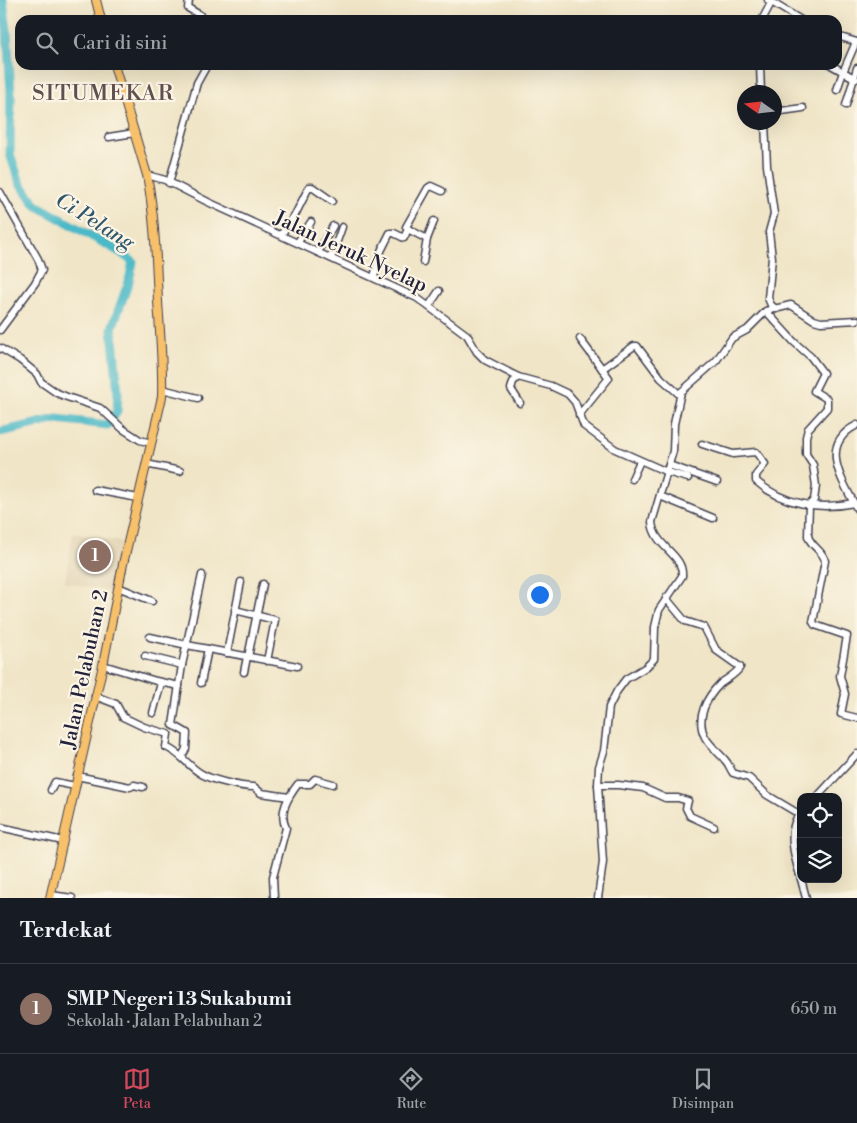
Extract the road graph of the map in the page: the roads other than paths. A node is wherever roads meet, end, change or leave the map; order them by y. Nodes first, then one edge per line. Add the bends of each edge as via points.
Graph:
1 (96, 0) edge
2 (189, 0) edge
3 (770, 1) edge
4 (100, 15) edge
5 (200, 15) edge
6 (764, 15) edge
7 (793, 15) edge
8 (842, 38) edge
9 (857, 42) edge
10 (854, 58) edge
11 (857, 68) edge
12 (115, 70) edge
13 (205, 70) edge
14 (760, 70) edge
15 (839, 70) edge
16 (842, 72) junction
17 (855, 78) edge
18 (761, 85) edge
19 (838, 90) dead end
20 (846, 105) dead end
21 (803, 108) dead end
22 (782, 111) edge
23 (765, 130) edge
24 (134, 132) junction
25 (109, 138) dead end
26 (147, 175) junction
27 (170, 183) junction
28 (442, 191) dead end
29 (0, 192) edge
30 (332, 201) dead end
31 (434, 221) dead end
32 (311, 222) dead end
33 (333, 226) dead end
34 (342, 227) dead end
35 (408, 229) junction
36 (281, 235) junction
37 (427, 240) junction
38 (298, 242) junction
39 (318, 252) junction
40 (331, 258) junction
41 (423, 262) dead end
42 (374, 277) junction
43 (439, 291) dead end
44 (429, 306) junction
45 (776, 309) junction
46 (766, 311) junction
47 (857, 320) edge
48 (0, 330) edge
49 (580, 339) dead end
50 (0, 348) edge
51 (602, 369) junction
52 (518, 377) junction
53 (162, 389) junction
54 (680, 395) junction
55 (198, 398) dead end
56 (520, 402) dead end
57 (579, 415) junction
58 (857, 425) edge
59 (151, 444) junction
60 (702, 444) dead end
61 (640, 461) junction
62 (146, 464) junction
63 (669, 465) junction
64 (180, 471) dead end
65 (667, 472) junction
66 (688, 478) dead end
67 (632, 479) dead end
68 (717, 482) dead end
69 (95, 490) dead end
70 (660, 496) junction
71 (138, 498) junction
72 (810, 505) junction
73 (856, 506) edge
74 (713, 518) dead end
75 (202, 575) dead end
76 (241, 582) dead end
77 (262, 584) dead end
78 (118, 587) junction
79 (666, 598) junction
80 (152, 601) dead end
81 (235, 610) junction
82 (256, 615) junction
83 (150, 637) dead end
84 (187, 646) junction
85 (208, 649) junction
86 (227, 653) junction
87 (145, 656) dead end
88 (247, 657) junction
89 (267, 661) junction
90 (103, 665) junction
91 (182, 665) junction
92 (297, 666) dead end
93 (244, 672) dead end
94 (161, 683) junction
95 (201, 683) dead end
96 (179, 686) junction
97 (96, 696) junction
98 (154, 713) dead end
99 (857, 718) edge
100 (857, 754) edge
101 (182, 756) junction
102 (77, 776) junction
103 (333, 784) dead end
104 (598, 785) junction
105 (75, 786) junction
106 (143, 787) dead end
107 (51, 790) dead end
108 (821, 793) edge
109 (289, 797) junction
110 (797, 811) edge
111 (797, 820) edge
112 (0, 826) edge
113 (714, 827) dead end
114 (63, 840) junction
115 (797, 863) edge
116 (802, 883) edge
117 (50, 896) edge
118 (72, 898) edge
119 (274, 898) edge
120 (598, 898) edge
121 (806, 898) edge

1 - 4 main road
2 - 5 street via 188,8
3 - 6 street
3 - 7 street
8 - 9 street
9 - 10 street
10 - 16 street
11 - 17 street
12 - 24 main road, Jalan Pelabuhan 2
13 - 27 street via 197,83
14 - 18 street
15 - 16 street
16 - 17 street
16 - 19 street
17 - 20 street
21 - 22 street
23 - 45 street via 774,214 769,232 772,258 768,298
24 - 25 street
24 - 26 main road, Jalan Pelabuhan 2
26 - 27 street, Jalan Jeruk Nyelap
26 - 53 main road, Jalan Pelabuhan 2 via 154,222
27 - 36 street, Jalan Jeruk Nyelap
28 - 35 street via 430,186 406,226
29 - 48 street via 42,270
30 - 36 street via 309,187
31 - 37 street
32 - 38 street
33 - 39 street
34 - 40 street
35 - 37 street
35 - 42 street via 404,238 390,233
36 - 38 street, Jalan Jeruk Nyelap
37 - 41 street
38 - 39 street, Jalan Jeruk Nyelap
39 - 40 street, Jalan Jeruk Nyelap
40 - 42 street, Jalan Jeruk Nyelap
42 - 44 street, Jalan Jeruk Nyelap
43 - 44 street
44 - 52 street, Jalan Jeruk Nyelap via 467,335 485,360
45 - 46 street
45 - 47 street via 792,305 821,322
46 - 54 street via 732,338 716,360
46 - 72 street via 823,373 814,391 826,399 827,408 808,428 806,437 806,454 816,486
49 - 51 street
50 - 59 street via 20,360 57,393 98,407 123,429
51 - 54 street via 637,346 661,378
51 - 57 street via 609,379
52 - 56 street via 512,389
52 - 57 street, Jalan Jeruk Nyelap via 566,392 575,402
53 - 55 street
53 - 59 main road, Jalan Pelabuhan 2
54 - 63 street
57 - 61 street, Jalan Jeruk Nyelap via 586,429 621,453
58 - 73 street via 842,436 836,456 842,480
59 - 62 main road, Jalan Pelabuhan 2
60 - 72 street via 733,454 756,452 766,463 756,475 756,480 778,496
61 - 65 street, Jalan Jeruk Nyelap
61 - 67 street
62 - 64 street
62 - 71 main road, Jalan Pelabuhan 2
63 - 65 street
63 - 68 street
65 - 66 street, Jalan Jeruk Nyelap
65 - 70 street
69 - 71 street
70 - 74 street
70 - 79 street via 652,519 653,530 682,572
71 - 78 main road, Jalan Pelabuhan 2
72 - 73 street
72 - 99 street via 809,541 825,561 814,622 848,636 840,678 845,694 841,714
75 - 84 street
76 - 81 street
77 - 82 street
78 - 80 street
78 - 90 main road, Jalan Pelabuhan 2
79 - 104 street via 656,621 654,659 626,679 611,701
79 - 110 street via 685,621 704,627 716,650 740,666 713,692 706,704 702,726 706,738 733,774 752,780 767,795
81 - 82 street
81 - 86 street
82 - 88 street
82 - 89 street via 275,621
83 - 84 street
84 - 85 street
84 - 91 street
85 - 86 street
85 - 95 street
86 - 88 street
87 - 91 street
88 - 89 street
88 - 93 street
89 - 92 street
90 - 94 street
90 - 97 main road, Jalan Pelabuhan 2
91 - 96 street
94 - 96 street
94 - 98 street
96 - 101 street via 173,725 187,733
97 - 101 street via 116,704 123,717 168,734 166,747
97 - 102 main road, Jalan Pelabuhan 2
100 - 108 street
101 - 109 street via 203,775 230,784 254,787 261,793
102 - 105 main road, Jalan Pelabuhan 2
102 - 106 street
103 - 109 street via 315,779 310,784 298,784
104 - 113 street via 643,788 665,798 688,801 686,808 690,816
104 - 120 street via 603,862
105 - 107 street via 56,782
105 - 114 main road, Jalan Pelabuhan 2
109 - 119 street via 284,813 286,828 273,877
111 - 115 street via 793,847
112 - 114 street
114 - 117 main road, Jalan Pelabuhan 2
116 - 121 street
117 - 118 street

